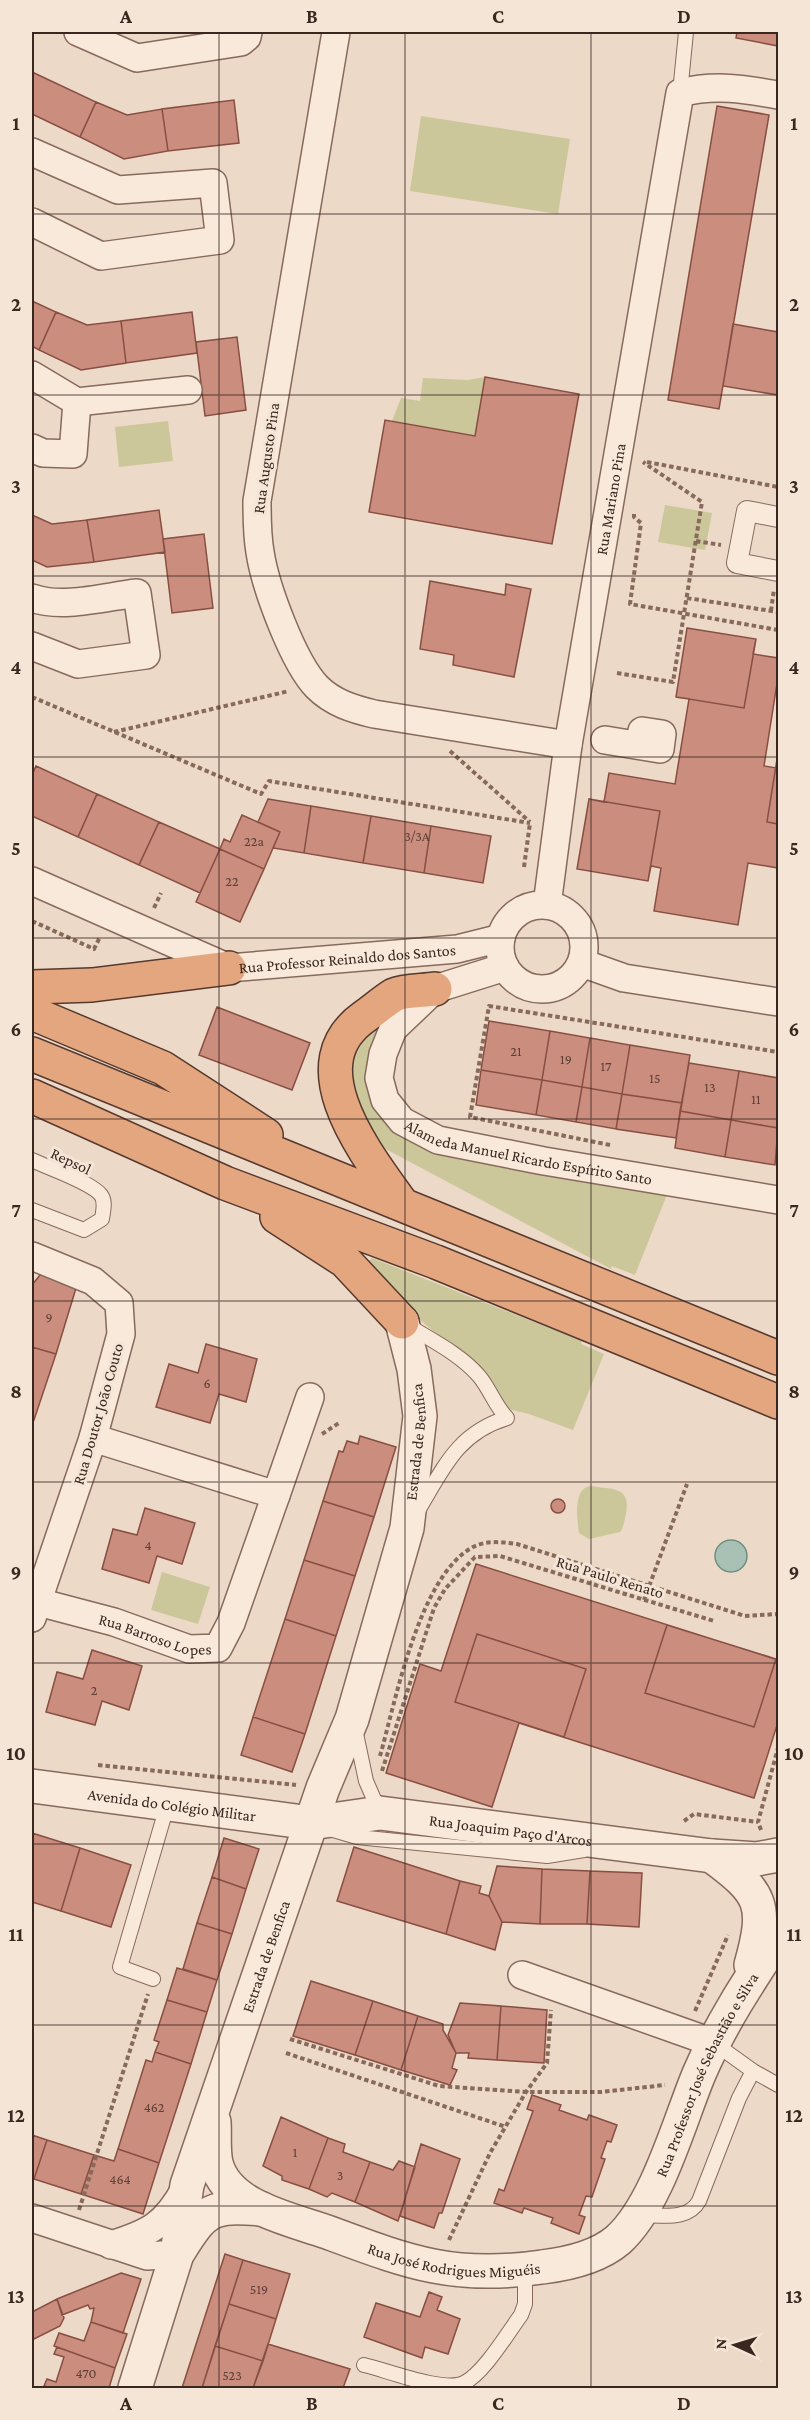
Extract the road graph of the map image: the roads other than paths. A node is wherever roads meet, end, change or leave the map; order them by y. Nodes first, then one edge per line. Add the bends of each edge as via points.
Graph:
1 (78, 32) edge
2 (248, 32) edge
3 (336, 32) edge
4 (686, 32) edge
5 (681, 93) junction
6 (778, 94) edge
7 (34, 158) edge
8 (32, 222) edge
9 (32, 375) edge
10 (188, 390) dead end
11 (77, 402) junction
12 (32, 448) edge
13 (778, 517) edge
14 (778, 571) edge
15 (32, 598) edge
16 (32, 646) edge
17 (605, 740) dead end
18 (639, 745) dead end
19 (568, 746) junction
20 (32, 881) edge
21 (547, 905) junction
22 (501, 938) junction
23 (582, 963) junction
24 (505, 967) junction
25 (229, 968) junction
26 (32, 987) edge
27 (435, 989) junction
28 (778, 1002) edge
29 (32, 1013) edge
30 (32, 1054) edge
31 (32, 1096) edge
32 (32, 1160) edge
33 (335, 1180) junction
34 (225, 1184) junction
35 (778, 1200) edge
36 (402, 1204) junction
37 (32, 1210) edge
38 (32, 1256) edge
39 (402, 1322) junction
40 (778, 1358) edge
41 (310, 1397) dead end
42 (778, 1402) edge
43 (93, 1438) junction
44 (276, 1495) junction
45 (407, 1528) junction
46 (35, 1610) edge
47 (352, 1719) junction
48 (32, 1786) edge
49 (167, 1806) junction
50 (380, 1813) junction
51 (311, 1823) junction
52 (610, 1845) junction
53 (712, 1856) junction
54 (775, 1857) edge
55 (778, 1937) edge
56 (522, 1975) dead end
57 (153, 1979) road end
58 (743, 1990) junction
59 (700, 2038) junction
60 (753, 2071) junction
61 (778, 2085) edge
62 (214, 2102) junction
63 (187, 2185) junction
64 (261, 2209) junction
65 (637, 2215) junction
66 (32, 2218) edge
67 (71, 2233) junction
68 (32, 2238) edge
69 (111, 2245) junction
70 (177, 2254) junction
71 (525, 2270) junction
72 (364, 2365) dead end
73 (135, 2388) edge

1 - 2 street via 137,58 241,42
3 - 19 street, Rua Augusto Pina via 257,501 266,579 306,674 333,700 374,714
4 - 5 lane
5 - 6 street via 726,86
5 - 19 street, Rua Mariano Pina
7 - 8 street via 118,190 213,183 220,240 101,256
9 - 11 street
10 - 11 street
11 - 12 street via 73,454 43,453
13 - 14 street via 747,511 737,563
15 - 16 street via 71,601 136,593 146,655 78,664
17 - 18 street
19 - 21 street, Rua Mariano Pina
20 - 25 street, Rua Professor Reinaldo dos Santos
21 - 22 street via 531,906 517,913
21 - 23 street via 565,912 578,925 584,944
22 - 24 street via 500,953
22 - 25 street, Rua Professor Reinaldo dos Santos via 457,949
23 - 24 street via 571,979 544,989 517,982
23 - 28 street via 624,978
24 - 27 street, Alameda Manuel Ricardo Espírito Santo
25 - 26 highway via 92,985
27 - 35 street, Alameda Manuel Ricardo Espírito Santo via 393,1029 383,1054 379,1078 385,1100 402,1121 438,1140
27 - 36 highway via 396,994 353,1024 335,1055 338,1094 360,1145
29 - 33 highway via 163,1068
30 - 33 highway
31 - 34 highway
32 - 37 lane, Repsol via 90,1187 102,1196 104,1206 102,1219 84,1230
33 - 36 highway
34 - 39 highway via 345,1260
34 - 42 highway via 436,1262
36 - 40 highway
38 - 43 street, Rua Doutor João Couto via 93,1281 118,1303 121,1334
39 - 45 street, Estrada de Benfica via 420,1416
39 - 45 lane, Estrada de Benfica via 467,1363 507,1418 468,1437 447,1460
41 - 44 street, Rua Barroso Lopes
43 - 44 street
43 - 46 street, Rua Doutor João Couto
44 - 46 street, Rua Barroso Lopes via 231,1623 218,1648 189,1649 114,1622
45 - 47 street, Estrada de Benfica
47 - 50 lane via 366,1781
47 - 51 street, Estrada de Benfica
48 - 49 street, Avenida do Colégio Militar
49 - 51 street, Avenida do Colégio Militar
49 - 57 lane via 120,1967
50 - 51 street, Rua Joaquim Paço d'Arcos
50 - 52 street, Rua Joaquim Paço d'Arcos
51 - 52 lane via 357,1838 548,1856
51 - 62 street, Estrada de Benfica
52 - 53 street, Rua Joaquim Paço d'Arcos
53 - 54 street
53 - 58 street via 747,1885 762,1916
55 - 58 street, Rua Professor José Sebastião e Silva
56 - 59 street
58 - 59 street, Rua Professor José Sebastião e Silva
59 - 60 lane
59 - 65 street, Rua Professor José Sebastião e Silva via 655,2184
60 - 61 lane
60 - 65 lane via 696,2207 681,2215
62 - 63 street, Estrada de Benfica
62 - 64 street, Rua José Rodrigues Miguéis via 216,2163 222,2177
63 - 69 street via 161,2224
63 - 70 street, Estrada de Benfica
64 - 70 street, Rua José Rodrigues Miguéis via 239,2207 209,2212 198,2221
64 - 71 street, Rua José Rodrigues Miguéis via 436,2268 491,2273
65 - 71 street, Rua José Rodrigues Miguéis via 618,2239 602,2250 555,2266
66 - 67 street
67 - 68 street
67 - 69 street
69 - 70 street via 147,2256
70 - 73 street, Estrada de Benfica
71 - 72 lane via 525,2304 521,2315 474,2376 462,2384 434,2383

